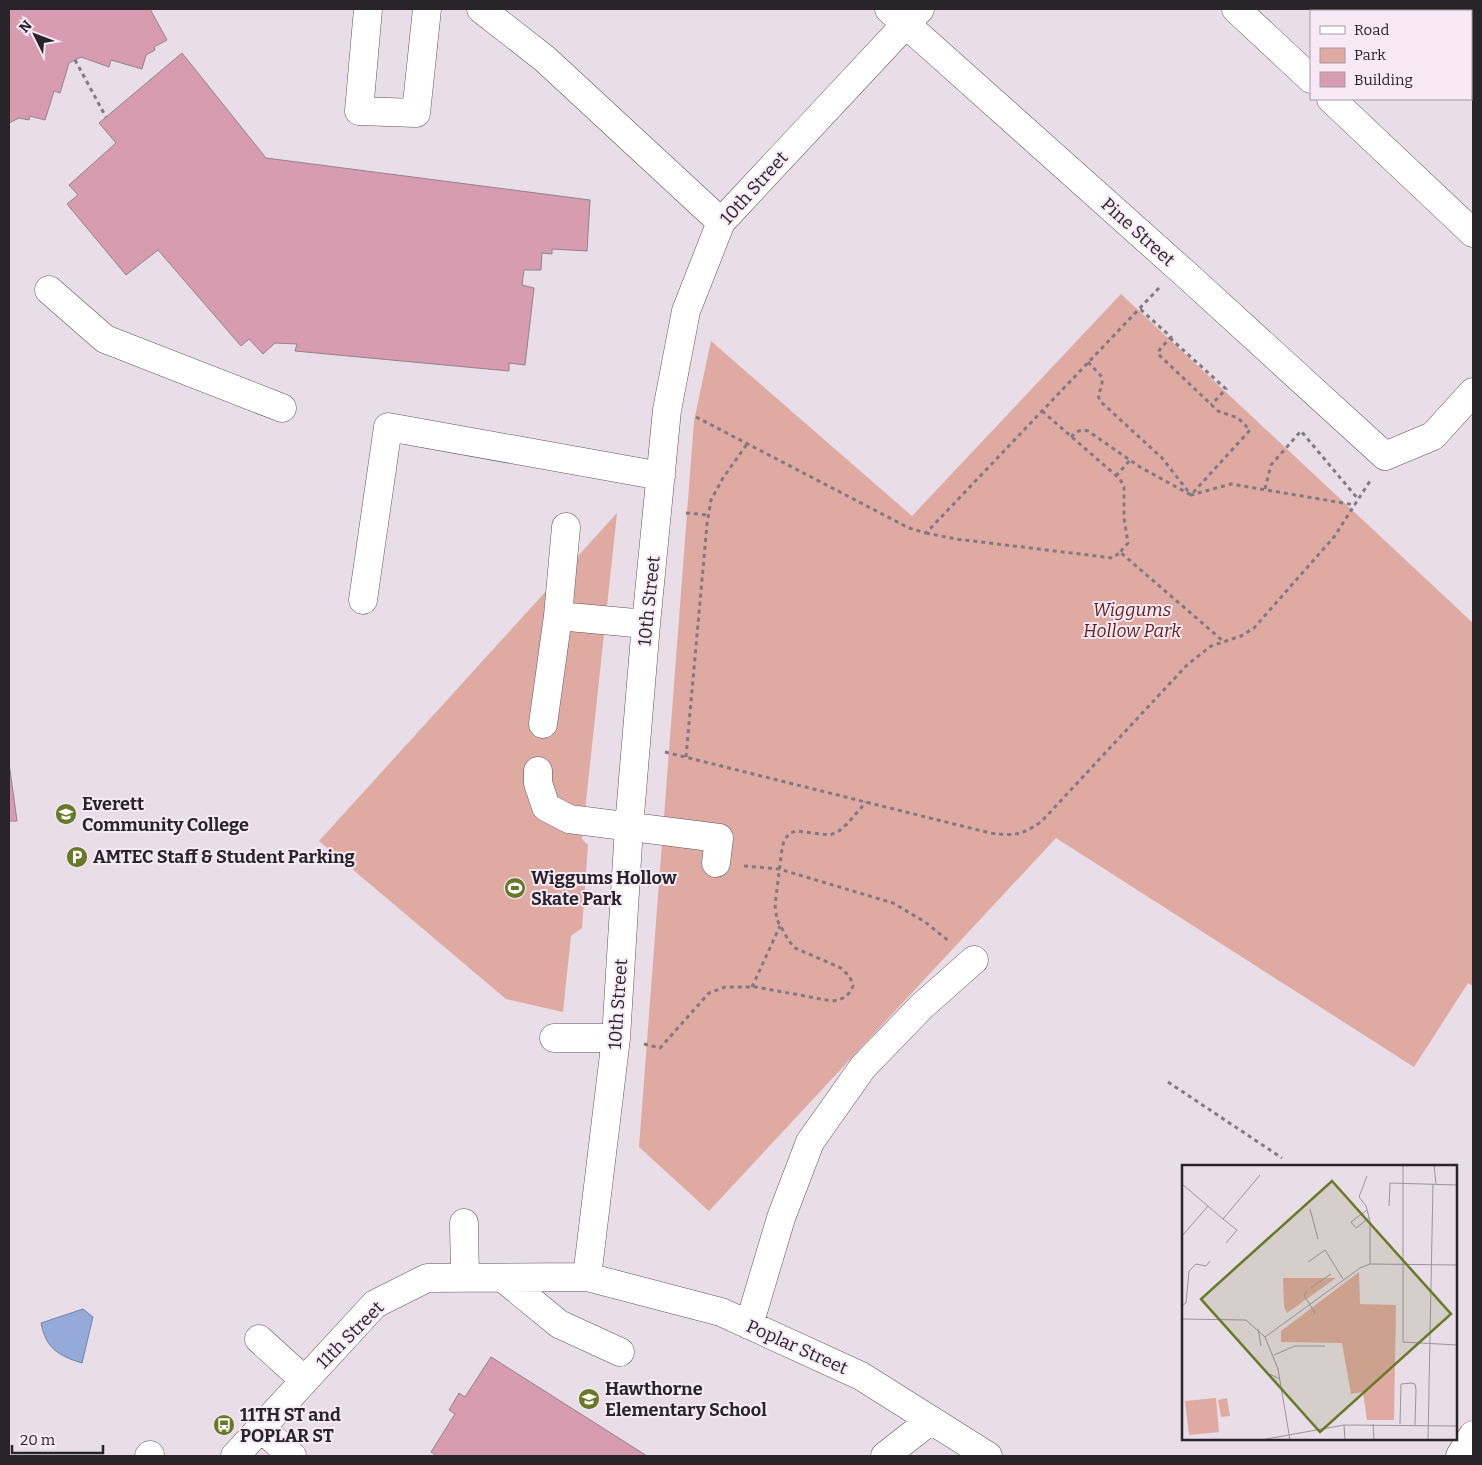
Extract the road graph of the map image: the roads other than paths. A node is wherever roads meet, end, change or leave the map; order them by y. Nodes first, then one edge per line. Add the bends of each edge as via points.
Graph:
1 (368, 9) edge
2 (427, 9) edge
3 (481, 9) edge
4 (1236, 9) edge
5 (905, 14) edge
6 (1310, 78) edge
7 (1332, 100) edge
8 (721, 222) junction
9 (1473, 233) edge
10 (49, 290) dead end
11 (1473, 392) edge
12 (282, 408) dead end
13 (661, 476) junction
14 (566, 527) dead end
15 (362, 600) dead end
16 (558, 616) junction
17 (646, 624) junction
18 (543, 724) dead end
19 (538, 771) dead end
20 (628, 827) junction
21 (716, 863) road end
22 (974, 960) road end
23 (554, 1038) dead end
24 (616, 1038) junction
25 (464, 1222) dead end
26 (587, 1277) junction
27 (465, 1278) junction
28 (504, 1278) junction
29 (749, 1325) junction
30 (259, 1339) dead end
31 (620, 1352) dead end
32 (304, 1380) junction
33 (931, 1420) junction
34 (261, 1428) junction
35 (1473, 1435) edge
36 (235, 1456) edge
37 (292, 1456) edge
38 (885, 1456) edge
39 (988, 1456) edge
40 (1460, 1456) edge

1 - 2 street via 360,111 416,113
3 - 8 street via 545,59
4 - 6 street
5 - 8 street, 10th Street
5 - 11 street, Pine Street via 1385,456 1433,436
7 - 9 street
8 - 13 street, 10th Street via 686,311 669,403
10 - 12 street via 105,339
13 - 15 street via 388,426
13 - 17 street, 10th Street
14 - 16 street
16 - 17 street
16 - 18 street
17 - 20 street, 10th Street
19 - 20 street via 538,783 546,807 569,819
20 - 21 street via 719,838
20 - 24 street, 10th Street
22 - 29 street via 922,1006 863,1067 810,1142 781,1218
23 - 24 street
24 - 26 street, 10th Street
25 - 27 street
26 - 28 street, 11th Street
26 - 29 street, Poplar Street via 721,1312
27 - 28 street, 11th Street
27 - 32 street, 11th Street via 427,1278 375,1304
28 - 31 street via 559,1324
29 - 33 street, Poplar Street via 861,1376
30 - 32 street
32 - 34 street, 11th Street
33 - 38 street
33 - 39 street, Poplar Street
34 - 36 street, 11th Street
34 - 37 street
35 - 40 street

